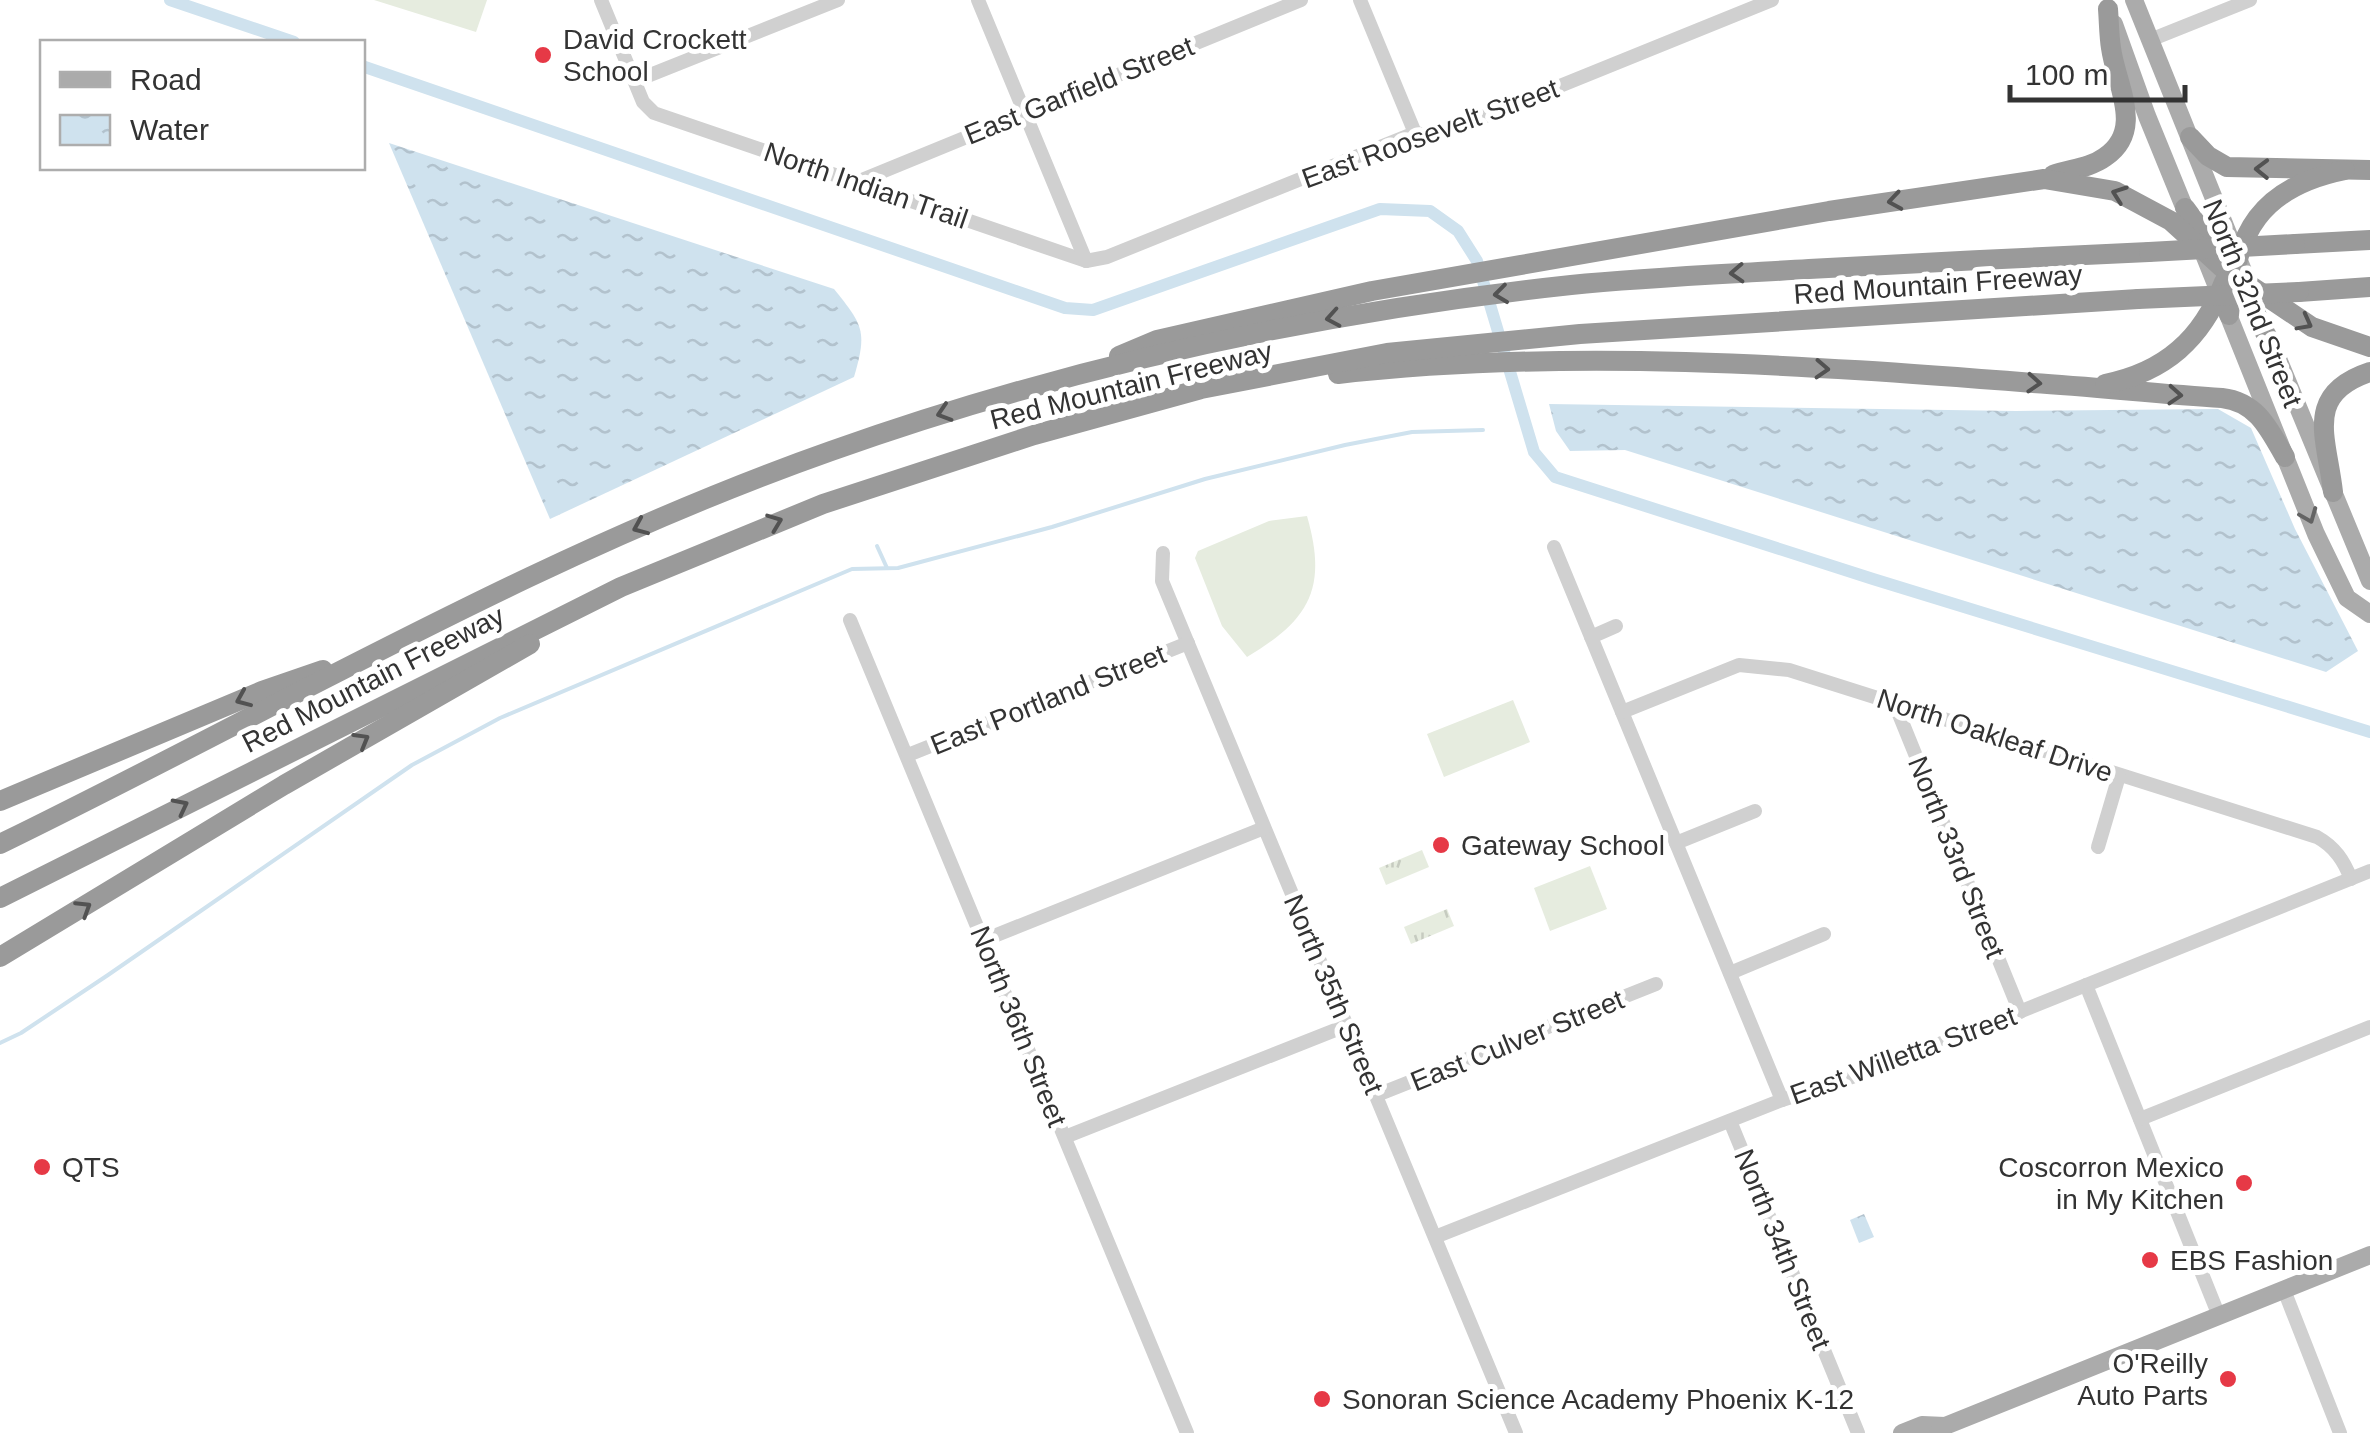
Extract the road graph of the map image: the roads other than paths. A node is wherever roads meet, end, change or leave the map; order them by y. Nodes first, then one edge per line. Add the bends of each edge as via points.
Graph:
1 (601, 0) edge
2 (838, 0) edge
3 (978, 0) edge
4 (1301, 0) edge
5 (1360, 0) edge
6 (1772, 0) edge
7 (2134, 0) edge
8 (2250, 0) edge
9 (2107, 4) edge
10 (1744, 5) edge
11 (2150, 40) junction
12 (635, 81) junction
13 (1024, 112) junction
14 (1415, 133) junction
15 (2190, 137) junction
16 (2344, 170) junction
17 (2370, 170) edge
18 (2044, 178) junction
19 (857, 182) junction
20 (2185, 208) junction
21 (2370, 240) edge
22 (2200, 245) junction
23 (1086, 261) junction
24 (2233, 271) junction
25 (2370, 287) edge
26 (1426, 293) junction
27 (2228, 315) joint
28 (2370, 348) edge
29 (2274, 350) joint
30 (1445, 356) junction
31 (2370, 372) edge
32 (2078, 386) junction
33 (2285, 457) junction
34 (2333, 492) junction
35 (1554, 547) dead end
36 (1163, 553) dead end
37 (2370, 581) edge
38 (621, 587) junction
39 (2370, 614) edge
40 (850, 620) dead end
41 (1616, 626) dead end
42 (1591, 637) junction
43 (400, 642) junction
44 (1188, 643) junction
45 (1894, 702) junction
46 (1622, 712) junction
47 (908, 755) junction
48 (2119, 776) junction
49 (0, 801) edge
50 (1755, 811) dead end
51 (1264, 828) junction
52 (1676, 843) junction
53 (0, 844) edge
54 (2098, 847) dead end
55 (2370, 872) edge
56 (2351, 879) junction
57 (0, 898) edge
58 (1824, 934) dead end
59 (984, 940) junction
60 (0, 957) edge
61 (1730, 974) junction
62 (1656, 984) dead end
63 (2086, 985) junction
64 (2020, 1012) junction
65 (1348, 1025) junction
66 (2370, 1027) edge
67 (1377, 1095) junction
68 (1782, 1100) junction
69 (2140, 1119) junction
70 (1730, 1121) junction
71 (1065, 1138) junction
72 (1435, 1237) junction
73 (2370, 1255) edge
74 (2284, 1290) junction
75 (2219, 1316) junction
76 (1944, 1431) edge
77 (1186, 1433) edge
78 (1516, 1433) edge
79 (1858, 1433) edge
80 (1902, 1433) edge
81 (2340, 1433) edge

1 - 12 street
2 - 12 street
3 - 13 street
4 - 13 street, East Garfield Street
5 - 14 street
6 - 10 street, East Roosevelt Street
7 - 11 main road, North 32nd Street
8 - 11 street
9 - 18 highway via 2110,49 2126,108 2123,138 2096,162
9 - 20 main road, North 32nd Street
10 - 14 street, East Roosevelt Street via 1451,130
11 - 15 main road, North 32nd Street
12 - 19 street, North Indian Trail via 647,108
13 - 19 street, East Garfield Street
13 - 23 street
14 - 23 street, East Roosevelt Street
16 -> 15 highway via 2227,166
15 - 24 main road, North 32nd Street
16 - 17 highway
16 - 24 highway via 2276,195 2256,219
22 -> 18 highway via 2136,200
18 -> 26 highway via 1562,257
19 - 23 street, North Indian Trail
20 - 22 main road, North 32nd Street
20 - 24 highway
21 -> 26 highway, Red Mountain Freeway, bridge
22 - 24 highway
24 - 27 highway
24 -> 28 highway via 2312,327
24 - 29 highway
24 - 32 highway via 2200,330 2170,359 2138,376
25 - 30 highway, Red Mountain Freeway, bridge via 1580,334
26 -> 43 highway, Red Mountain Freeway via 1071,376 910,423 605,542
27 - 33 main road, North 32nd Street
29 - 34 main road, North 32nd Street
30 -> 32 highway
38 -> 30 highway, Red Mountain Freeway via 865,489 1005,444 1120,412
31 - 34 highway via 2344,382 2324,414
32 -> 33 highway via 2234,399 2260,416
33 -> 39 main road, North 32nd Street via 2347,598
34 - 37 main road, North 32nd Street
35 - 42 street
36 - 44 street, North 35th Street via 1162,580
57 -> 38 highway, Red Mountain Freeway
60 -> 38 highway
40 - 47 street, North 36th Street
41 - 42 street
42 - 46 street
43 -> 49 highway via 262,691
43 - 53 highway, Red Mountain Freeway
44 - 47 street, East Portland Street
44 - 51 street, North 35th Street
45 - 46 street, North Oakleaf Drive via 1790,670 1739,665
45 - 48 street, North Oakleaf Drive
45 - 64 street, North 33rd Street
46 - 52 street
47 - 59 street, North 36th Street
48 - 54 street
48 - 56 street, North Oakleaf Drive via 2316,838 2335,851
50 - 52 street
51 - 59 street
51 - 65 street, North 35th Street
52 - 61 street
55 - 56 street, East Willetta Street
56 - 63 street, East Willetta Street
58 - 61 street
59 - 71 street, North 36th Street
61 - 68 street
62 - 67 street, East Culver Street
63 - 64 street, East Willetta Street
63 - 69 street
64 - 68 street, East Willetta Street
65 - 67 street, North 35th Street
65 - 71 street
66 - 69 street
67 - 72 street, North 35th Street
68 - 70 street, East Willetta Street
69 - 75 street
70 - 72 street, East Willetta Street
70 - 79 street, North 34th Street
71 - 77 street, North 36th Street
72 - 78 street, North 35th Street
73 - 74 main road
74 - 75 main road
74 - 81 street
75 - 76 main road
76 - 80 main road via 1922,1425

